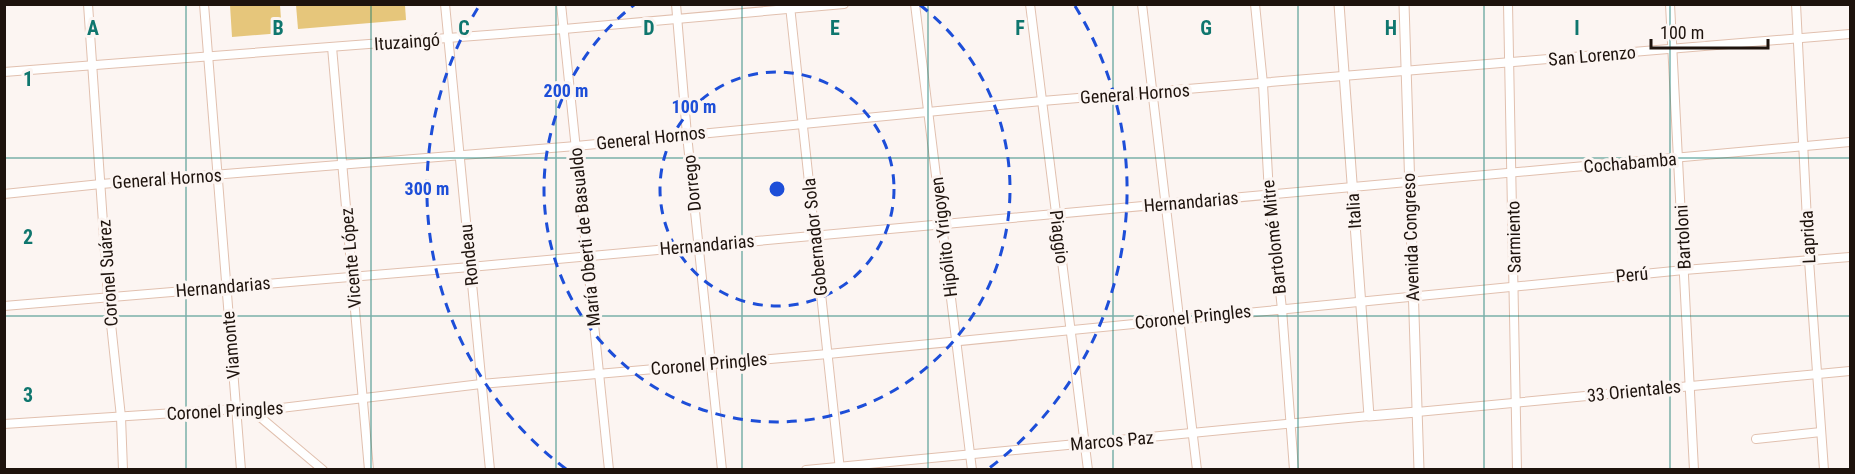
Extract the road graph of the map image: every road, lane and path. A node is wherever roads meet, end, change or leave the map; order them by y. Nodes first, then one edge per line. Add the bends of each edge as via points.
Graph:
1 (87, 4) edge
2 (204, 4) edge
3 (445, 4) edge
4 (561, 4) edge
5 (676, 4) edge
6 (844, 4) edge
7 (915, 4) edge
8 (1030, 4) edge
9 (1142, 4) edge
10 (1255, 4) edge
11 (1339, 4) edge
12 (1404, 4) edge
13 (1508, 4) edge
14 (1670, 4) edge
15 (1796, 4) edge
16 (790, 7) edge
17 (677, 20) junction
18 (564, 30) junction
19 (1851, 34) edge
20 (448, 38) junction
21 (1798, 39) junction
22 (332, 47) junction
23 (1673, 49) junction
24 (207, 57) junction
25 (1510, 63) junction
26 (92, 65) junction
27 (1406, 71) junction
28 (4, 72) edge
29 (1343, 77) junction
30 (1263, 84) junction
31 (1153, 93) junction
32 (1042, 100) junction
33 (928, 111) junction
34 (803, 123) junction
35 (687, 135) junction
36 (1851, 142) edge
37 (576, 146) junction
38 (1804, 147) junction
39 (459, 154) junction
40 (1678, 158) junction
41 (343, 165) junction
42 (1512, 174) junction
43 (217, 176) junction
44 (1409, 181) junction
45 (101, 184) junction
46 (1352, 186) junction
47 (4, 194) edge
48 (1269, 194) junction
49 (1167, 204) junction
50 (1056, 213) junction
51 (942, 223) junction
52 (815, 235) junction
53 (698, 245) junction
54 (587, 256) junction
55 (1851, 257) edge
56 (1809, 260) junction
57 (470, 267) junction
58 (1684, 270) junction
59 (352, 276) junction
60 (226, 287) junction
61 (1514, 287) junction
62 (108, 296) junction
63 (1413, 296) junction
64 (1360, 301) junction
65 (4, 306) edge
66 (1281, 309) junction
67 (1180, 319) junction
68 (1070, 330) junction
69 (957, 341) junction
70 (828, 354) junction
71 (712, 364) junction
72 (1851, 371) edge
73 (599, 373) junction
74 (1817, 375) junction
75 (481, 384) junction
76 (1690, 386) junction
77 (362, 399) junction
78 (1516, 403) junction
79 (237, 409) junction
80 (253, 411) junction
81 (1417, 412) junction
82 (1369, 416) junction
83 (121, 417) junction
84 (4, 424) edge
85 (1290, 424) junction
86 (1821, 432) junction
87 (1193, 433) junction
88 (1756, 439) dead end
89 (1084, 443) junction
90 (970, 454) junction
91 (840, 468) edge
92 (123, 470) edge
93 (241, 470) edge
94 (323, 470) edge
95 (369, 470) edge
96 (490, 470) edge
97 (609, 470) edge
98 (722, 470) edge
99 (806, 470) edge
100 (972, 470) edge
101 (1088, 470) edge
102 (1197, 470) edge
103 (1294, 470) edge
104 (1419, 470) edge
105 (1517, 470) edge
106 (1694, 470) edge
107 (1824, 470) edge

1 - 26 street, Coronel Suárez
2 - 24 street, Viamonte
3 - 20 street, Rondeau
4 - 18 street, María Oberti de Basualdo
5 - 17 street, Dorrego
6 - 16 street, Ituzaingó
7 - 33 street, Hipólito Yrigoyen
8 - 32 street, Piaggio
9 - 31 street
10 - 30 street, Bartolomé Mitre
11 - 29 street, Italia
12 - 27 street, Avenida Congreso
13 - 25 street, Sarmiento
14 - 23 street, Bartoloni
15 - 21 street, Laprida
16 - 17 street, Ituzaingó
16 - 34 street, Gobernador Sola
17 - 18 street, Ituzaingó
17 - 35 street, Dorrego
18 - 20 street, Ituzaingó
18 - 37 street, María Oberti de Basualdo
19 - 21 street, San Lorenzo
20 - 22 street, Ituzaingó
20 - 39 street, Rondeau
21 - 23 street, San Lorenzo
21 - 38 street, Laprida
22 - 24 street, Ituzaingó
22 - 41 street, Vicente López
23 - 25 street, San Lorenzo
23 - 40 street, Bartoloni
24 - 26 street, Ituzaingó
24 - 43 street, Viamonte
25 - 27 street, San Lorenzo
25 - 42 street, Sarmiento
26 - 28 street, Ituzaingó
26 - 45 street, Coronel Suárez
27 - 29 street, General Hornos
27 - 44 street, Avenida Congreso
29 - 30 street, General Hornos
29 - 46 street, Italia
30 - 31 street, General Hornos
30 - 48 street, Bartolomé Mitre
31 - 32 street, General Hornos
31 - 49 street
32 - 33 street, General Hornos
32 - 50 street, Piaggio
33 - 34 street, General Hornos
33 - 51 street, Hipólito Yrigoyen
34 - 35 street, General Hornos
34 - 52 street, Gobernador Sola
35 - 37 street, General Hornos
35 - 53 street, Dorrego
36 - 38 street, Cochabamba
37 - 39 street, General Hornos
37 - 54 street, María Oberti de Basualdo
38 - 40 street, Cochabamba
38 - 56 street, Laprida
39 - 41 street, General Hornos
39 - 57 street, Rondeau
40 - 42 street, Cochabamba
40 - 58 street, Bartoloni
41 - 43 street, General Hornos
41 - 59 street, Vicente López
42 - 44 street, Cochabamba
42 - 61 street, Sarmiento
43 - 45 street, General Hornos
43 - 60 street, Viamonte
44 - 46 street, Hernandarias
44 - 63 street, Avenida Congreso
45 - 47 street, General Hornos
45 - 62 street, Coronel Suárez
46 - 48 street, Hernandarias
46 - 64 street, Italia
48 - 49 street, Hernandarias
48 - 66 street, Bartolomé Mitre
49 - 50 street, Hernandarias
49 - 67 street
50 - 51 street, Hernandarias
50 - 68 street, Piaggio
51 - 52 street, Hernandarias
51 - 69 street, Hipólito Yrigoyen
52 - 53 street, Hernandarias
52 - 70 street, Gobernador Sola
53 - 54 street, Hernandarias
53 - 71 street, Dorrego
54 - 57 street, Hernandarias
54 - 73 street, María Oberti de Basualdo
55 - 56 street, Perú
56 - 58 street, Perú
56 - 74 street, Laprida
57 - 59 street, Hernandarias
57 - 75 street, Rondeau
58 - 61 street, Perú
58 - 76 street, Bartoloni
59 - 60 street, Hernandarias
59 - 77 street, Vicente López
60 - 62 street, Hernandarias
60 - 79 street, Viamonte
61 - 63 street, Perú
61 - 78 street, Sarmiento
62 - 65 street, Hernandarias
62 - 83 street, Coronel Suárez
63 - 64 street, Coronel Pringles
63 - 81 street, Avenida Congreso
64 - 66 street, Coronel Pringles
64 - 82 street, Italia
66 - 67 street, Coronel Pringles
66 - 85 street, Bartolomé Mitre
67 - 68 street, Coronel Pringles
67 - 87 street
68 - 69 street, Coronel Pringles
68 - 89 street, Piaggio
69 - 70 street, Coronel Pringles
69 - 90 street, Hipólito Yrigoyen
70 - 71 street, Coronel Pringles
70 - 91 street, Gobernador Sola
71 - 73 street, Coronel Pringles
71 - 98 street, Dorrego
72 - 74 street, 33 Orientales
73 - 75 street, Coronel Pringles
73 - 97 street, María Oberti de Basualdo
74 - 76 street, 33 Orientales
74 - 86 street, Laprida
75 - 77 street, Coronel Pringles
75 - 96 street, Rondeau
76 - 78 street, 33 Orientales
76 - 106 street, Bartoloni
77 - 80 street, Coronel Pringles
77 - 95 street, Vicente López
78 - 81 street, 33 Orientales
78 - 105 street, Sarmiento
79 - 80 street, Coronel Pringles
79 - 83 street, Coronel Pringles
79 - 93 street, Viamonte
80 - 94 street
81 - 82 street, Marcos Paz
81 - 104 street, Avenida Congreso
82 - 85 street, Marcos Paz
83 - 84 street, Coronel Pringles
83 - 92 street, Coronel Suárez
85 - 87 street, Marcos Paz
85 - 103 street, Bartolomé Mitre
86 - 88 street
86 - 107 street, Laprida
87 - 89 street, Marcos Paz
87 - 102 street
89 - 90 street, Marcos Paz
89 - 101 street, Piaggio
90 - 91 street, Marcos Paz
90 - 100 street, Hipólito Yrigoyen
91 - 99 street, Marcos Paz

